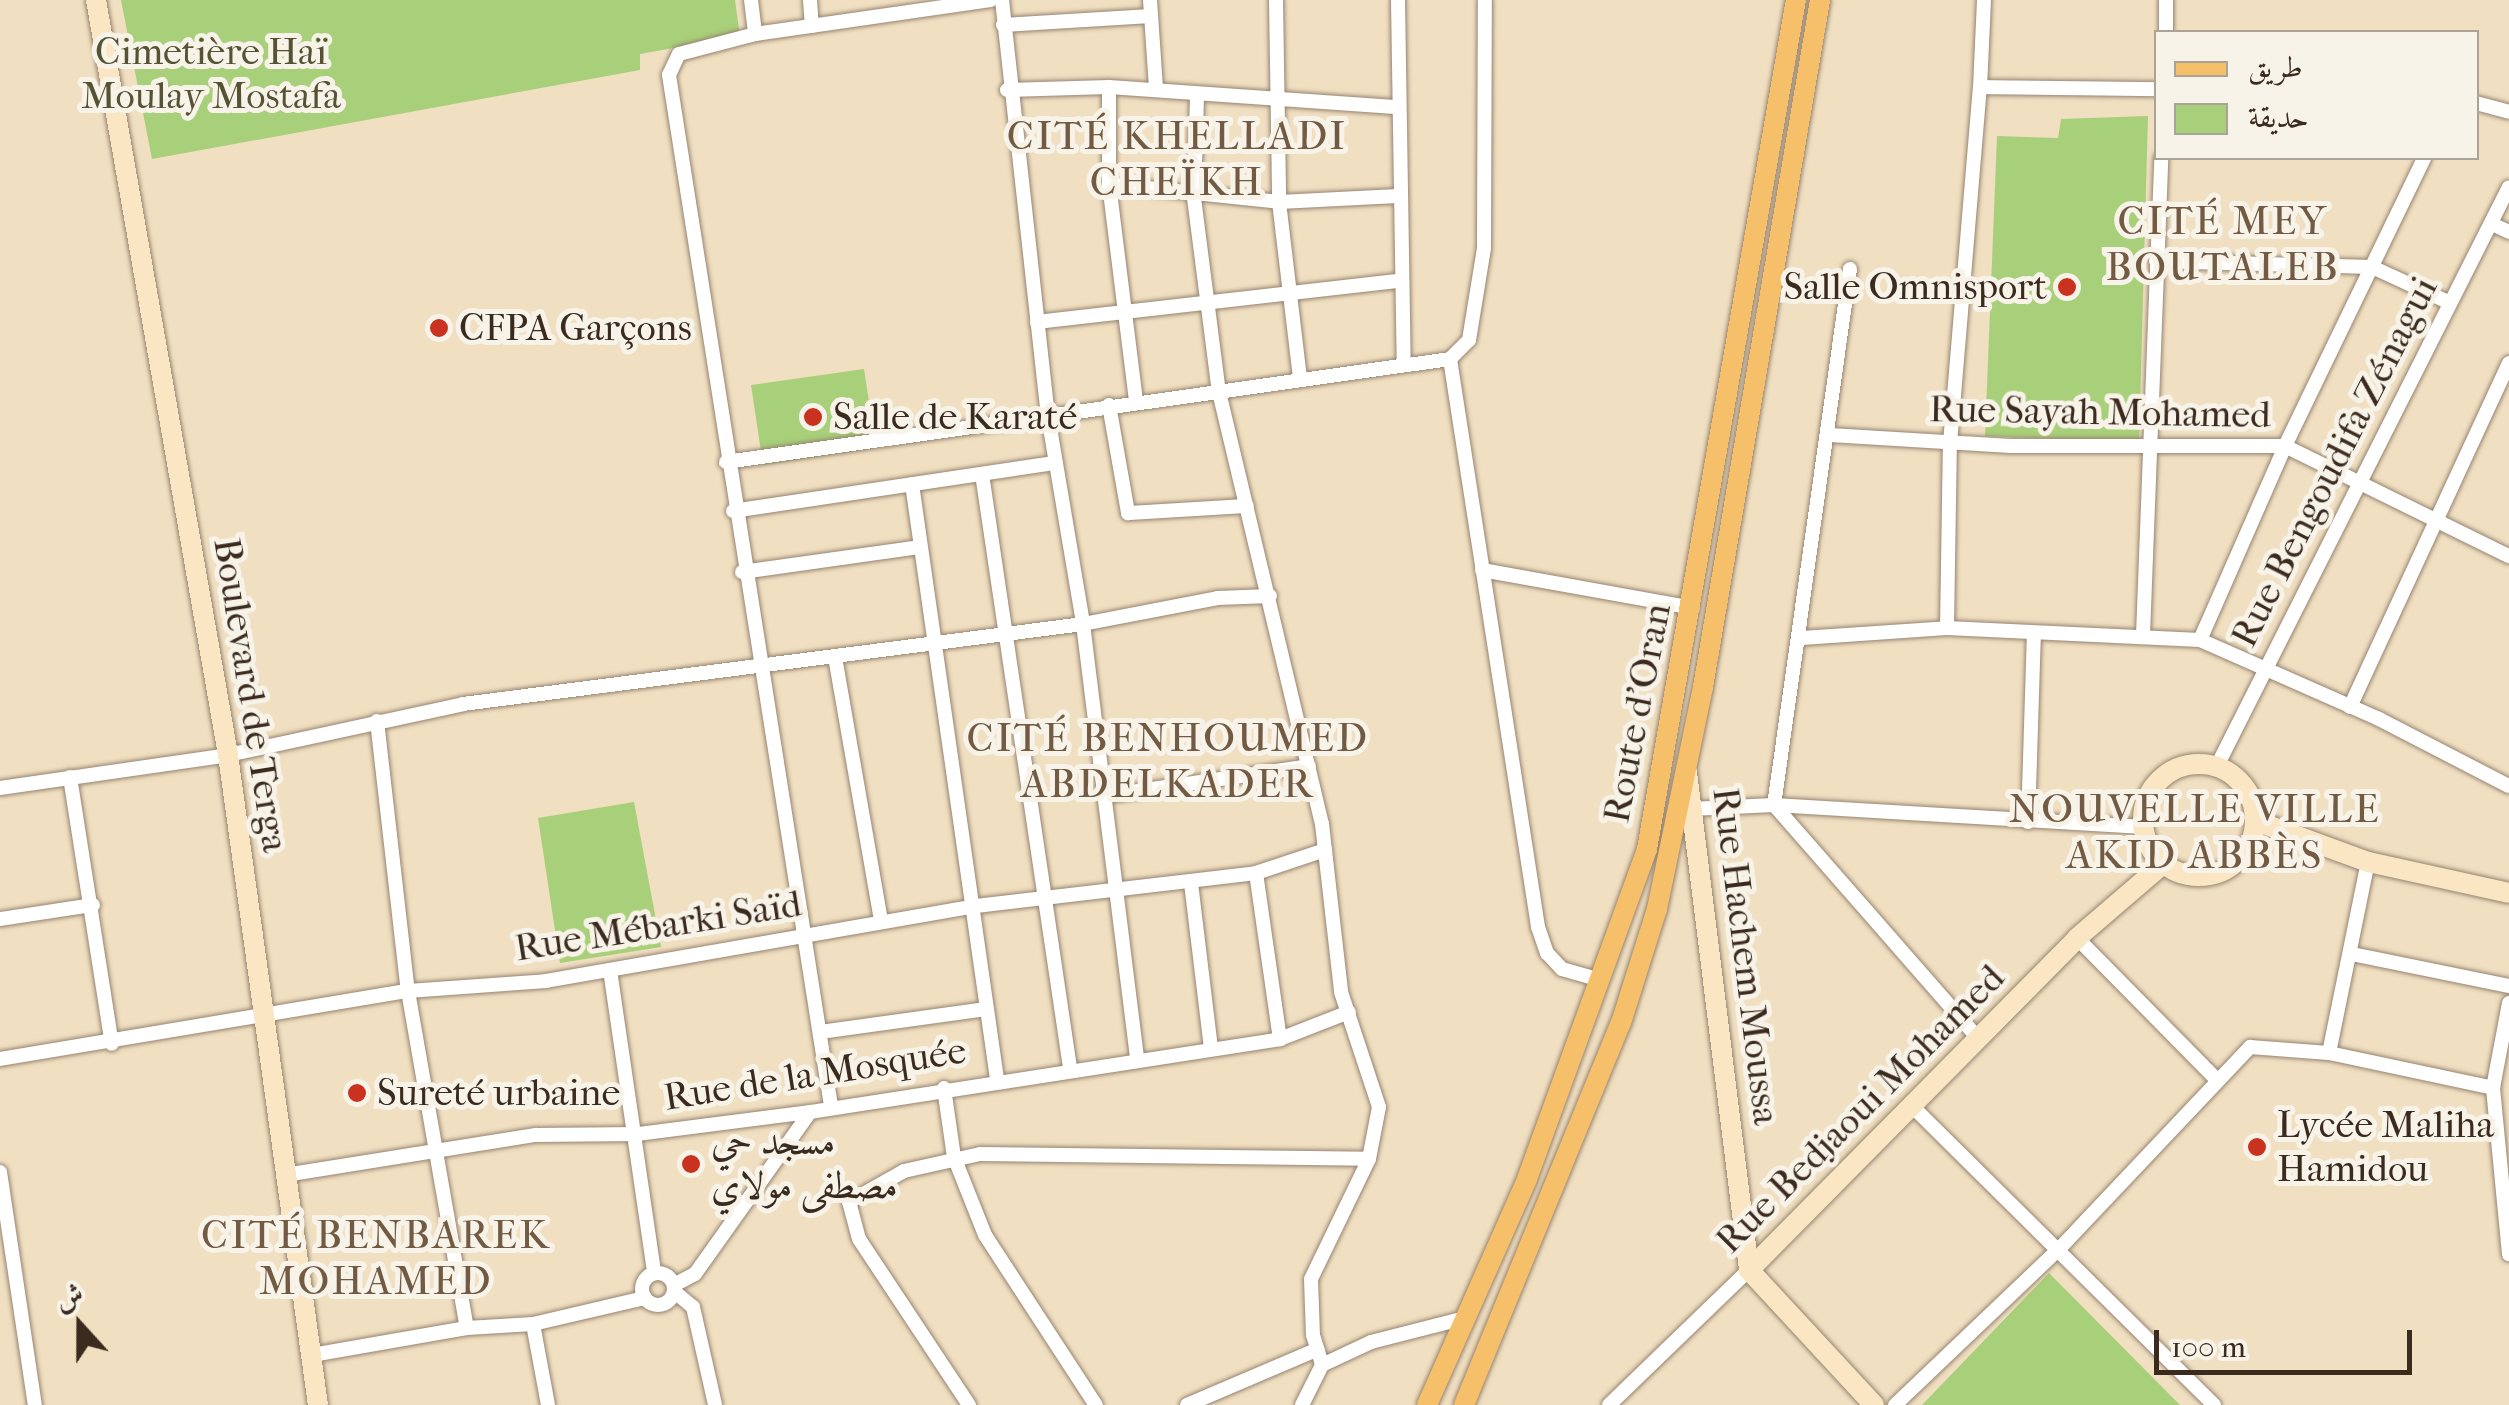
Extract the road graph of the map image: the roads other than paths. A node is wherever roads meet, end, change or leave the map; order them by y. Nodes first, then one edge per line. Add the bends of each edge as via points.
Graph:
1 (96, 0) edge
2 (751, 0) edge
3 (810, 0) edge
4 (991, 0) edge
5 (1002, 0) edge
6 (1276, 0) edge
7 (1398, 0) edge
8 (1485, 0) edge
9 (1796, 0) edge
10 (1820, 0) edge
11 (1984, 0) edge
12 (2166, 0) edge
13 (903, 5) edge
14 (1150, 8) edge
15 (1003, 24) junction
16 (812, 26) junction
17 (2166, 30) edge
18 (755, 34) junction
19 (1109, 86) junction
20 (1980, 87) junction
21 (2154, 88) edge
22 (1156, 89) junction
23 (1007, 90) junction
24 (1197, 97) junction
25 (1282, 100) junction
26 (2479, 104) edge
27 (1398, 106) junction
28 (2509, 112) edge
29 (2162, 160) edge
30 (2423, 160) edge
31 (1109, 184) junction
32 (2509, 188) edge
33 (1398, 196) junction
34 (1194, 198) junction
35 (1280, 202) junction
36 (2492, 224) junction
37 (2509, 232) edge
38 (2156, 261) junction
39 (2372, 267) junction
40 (1850, 269) dead end
41 (1399, 280) junction
42 (1288, 293) junction
43 (1209, 302) junction
44 (2448, 302) junction
45 (1124, 312) junction
46 (1037, 322) junction
47 (1450, 359) junction
48 (2509, 363) edge
49 (1404, 364) junction
50 (1300, 380) junction
51 (1219, 392) junction
52 (1136, 401) junction
53 (1109, 406) junction
54 (1048, 416) junction
55 (1830, 434) junction
56 (1950, 443) junction
57 (2285, 446) junction
58 (2148, 449) junction
59 (726, 462) junction
60 (1055, 463) junction
61 (982, 474) junction
62 (2363, 482) junction
63 (912, 484) junction
64 (1247, 506) junction
65 (733, 511) junction
66 (2438, 518) junction
67 (919, 547) junction
68 (2509, 556) edge
69 (1482, 570) junction
70 (742, 572) junction
71 (1270, 596) junction
72 (1692, 608) junction
73 (1083, 624) junction
74 (1947, 628) junction
75 (1007, 634) junction
76 (2143, 635) junction
77 (2034, 636) junction
78 (1802, 638) junction
79 (2200, 640) junction
80 (932, 644) junction
81 (835, 658) junction
82 (759, 668) junction
83 (2267, 668) junction
84 (2350, 706) junction
85 (377, 721) junction
86 (228, 755) junction
87 (1309, 766) junction
88 (1686, 766) junction
89 (2217, 766) junction
90 (70, 778) junction
91 (2509, 786) edge
92 (0, 788) edge
93 (1104, 796) junction
94 (1774, 804) junction
95 (1692, 809) junction
96 (2256, 821) junction
97 (2028, 822) junction
98 (2142, 827) junction
99 (1325, 850) junction
100 (2368, 862) junction
101 (2163, 864) junction
102 (1256, 873) junction
103 (1191, 883) junction
104 (1114, 892) junction
105 (2509, 893) edge
106 (1047, 900) junction
107 (92, 905) junction
108 (976, 906) junction
109 (0, 919) edge
110 (881, 922) junction
111 (804, 935) junction
112 (2077, 938) junction
113 (2352, 954) junction
114 (610, 970) junction
115 (1600, 980) junction
116 (2509, 986) edge
117 (408, 991) junction
118 (2509, 1004) edge
119 (986, 1009) junction
120 (1349, 1012) junction
121 (266, 1019) junction
122 (820, 1032) junction
123 (1280, 1038) junction
124 (1979, 1039) junction
125 (112, 1044) junction
126 (1211, 1048) junction
127 (2329, 1052) junction
128 (1137, 1056) junction
129 (0, 1058) edge
130 (1070, 1068) junction
131 (997, 1079) junction
132 (2216, 1079) junction
133 (944, 1088) junction
134 (2494, 1088) junction
135 (832, 1106) junction
136 (1912, 1106) junction
137 (810, 1112) junction
138 (638, 1134) junction
139 (433, 1150) junction
140 (954, 1157) junction
141 (1369, 1159) junction
142 (0, 1172) edge
143 (286, 1175) junction
144 (2060, 1248) junction
145 (2509, 1254) edge
146 (1750, 1270) junction
147 (654, 1274) junction
148 (674, 1288) junction
149 (644, 1298) junction
150 (1470, 1317) junction
151 (533, 1324) junction
152 (467, 1328) junction
153 (1318, 1349) junction
154 (312, 1354) junction
155 (1322, 1365) junction
156 (36, 1405) edge
157 (318, 1405) edge
158 (548, 1405) edge
159 (715, 1405) edge
160 (968, 1405) edge
161 (1096, 1405) edge
162 (1187, 1405) edge
163 (1302, 1405) edge
164 (1426, 1405) edge
165 (1464, 1405) edge
166 (1609, 1405) edge
167 (1874, 1405) edge
168 (1895, 1405) edge
169 (2214, 1405) edge

1 - 86 street, Boulevard de Terga
2 - 18 street
3 - 16 street
4 - 13 street
5 - 15 street
6 - 25 street
7 - 27 street
8 - 47 street via 1484,248 1469,340
9 - 72 main road, Route d'Oran
10 - 88 main road, Route d'Oran
11 - 20 street
12 - 17 street
13 - 16 street
14 - 15 street
14 - 22 street
15 - 23 street
16 - 18 street
18 - 59 street via 680,54 669,74
19 - 22 street
19 - 23 street
19 - 31 street
20 - 21 street
20 - 56 street
22 - 24 street
23 - 46 street
24 - 25 street
24 - 34 street
25 - 27 street
25 - 35 street
26 - 28 street
27 - 33 street
29 - 38 street
30 - 39 street
31 - 34 street
31 - 45 street
32 - 36 street, Rue Bengoudifa Zénagui
33 - 35 street
33 - 41 street
34 - 35 street
34 - 43 street
35 - 42 street
36 - 37 street
36 - 44 street, Rue Bengoudifa Zénagui
38 - 39 street
38 - 58 street
39 - 44 street
39 - 57 street
40 - 55 street
41 - 42 street
41 - 49 street
42 - 43 street
42 - 50 street
43 - 45 street
43 - 51 street
44 - 62 street, Rue Bengoudifa Zénagui
45 - 46 street
45 - 52 street
46 - 54 street
47 - 49 street
47 - 69 street
48 - 66 street
49 - 50 street
50 - 51 street
51 - 52 street
51 - 64 street
52 - 53 street
53 - 54 street
53 - 64 street via 1128,513
54 - 59 street
54 - 60 street
55 - 56 street, Rue Sayah Mohamed
55 - 78 street
56 - 58 street, Rue Sayah Mohamed
56 - 74 street
57 - 58 street, Rue Sayah Mohamed
57 - 62 street, Rue Sayah Mohamed
57 - 79 street
58 - 76 street
59 - 65 street
60 - 61 street
60 - 73 street
61 - 63 street
61 - 75 street
62 - 66 street, Rue Sayah Mohamed
62 - 83 street, Rue Bengoudifa Zénagui
63 - 65 street
63 - 67 street
64 - 71 street
65 - 70 street
66 - 68 street, Rue Sayah Mohamed
66 - 84 street
67 - 70 street
67 - 80 street
69 - 72 street
69 - 115 street via 1538,927 1547,954 1562,969
70 - 82 street
71 - 73 street via 1218,598
71 - 87 street
72 - 115 main road, Route d'Oran via 1647,849
73 - 75 street
73 - 93 street
74 - 77 street
74 - 78 street
75 - 80 street
75 - 106 street
76 - 77 street
76 - 79 street
77 - 97 street
78 - 94 street
79 - 83 street
80 - 81 street
80 - 108 street
81 - 82 street
81 - 110 street
82 - 85 street via 483,701
82 - 111 street
83 - 84 street
83 - 89 street, Rue Bengoudifa Zénagui
84 - 91 street
85 - 86 street
85 - 117 street
86 - 90 street
86 - 121 street, Boulevard de Terga
87 - 93 street
87 - 99 street
88 - 95 street, Rue Hachem Moussa
88 - 165 main road, Route d'Oran via 1657,909 1620,1023
89 - 96 street via 2247,789
89 - 98 street via 2183,766 2160,779 2148,794
90 - 92 street
90 - 107 street
93 - 104 street
94 - 95 street
94 - 97 street
94 - 124 street
95 - 146 street, Rue Hachem Moussa
96 - 100 street
96 - 101 street via 2246,852 2232,866 2194,877
97 - 98 street
98 - 101 street
99 - 102 street, Rue Mébarki Saïd
99 - 120 street via 1331,937
100 - 105 street
100 - 113 street
101 - 112 street, Rue Bedjaoui Mohamed
102 - 103 street, Rue Mébarki Saïd
102 - 123 street
103 - 104 street, Rue Mébarki Saïd
103 - 126 street
104 - 106 street, Rue Mébarki Saïd
104 - 128 street
106 - 108 street, Rue Mébarki Saïd
106 - 130 street
107 - 109 street
107 - 125 street
108 - 110 street, Rue Mébarki Saïd
108 - 119 street
110 - 111 street, Rue Mébarki Saïd
111 - 114 street, Rue Mébarki Saïd
111 - 122 street
112 - 124 street, Rue Bedjaoui Mohamed
112 - 132 street
113 - 116 street
113 - 127 street
114 - 117 street, Rue Mébarki Saïd
114 - 138 street
115 - 150 main road, Route d'Oran
117 - 121 street, Rue Mébarki Saïd
117 - 139 street
118 - 134 street
119 - 122 street
119 - 131 street
120 - 123 street, Rue de la Mosquée
120 - 141 street via 1379,1107
121 - 125 street, Rue Mébarki Saïd
121 - 143 street, Boulevard de Terga
122 - 135 street
123 - 126 street, Rue de la Mosquée
124 - 136 street, Rue Bedjaoui Mohamed
125 - 129 street, Rue Mébarki Saïd
126 - 128 street, Rue de la Mosquée
127 - 132 street via 2258,1044
127 - 134 street
128 - 130 street, Rue de la Mosquée
130 - 131 street, Rue de la Mosquée
131 - 133 street, Rue de la Mosquée
132 - 144 street
133 - 135 street, Rue de la Mosquée
133 - 140 street
134 - 145 street
135 - 137 street, Rue de la Mosquée
136 - 144 street
136 - 146 street, Rue Bedjaoui Mohamed
137 - 138 street, Rue de la Mosquée
137 - 148 street via 695,1274
138 - 139 street, Rue de la Mosquée via 536,1135
138 - 147 street
139 - 143 street, Rue de la Mosquée
139 - 152 street
140 - 141 street via 1062,1151
140 - 160 street via 904,1171 849,1202 859,1238
140 - 161 street via 985,1235
141 - 153 street via 1311,1279
142 - 156 street
143 - 154 street, Boulevard de Terga
144 - 168 street
144 - 169 street
146 - 166 street, Rue Bedjaoui Mohamed
146 - 167 street
147 - 148 street
147 - 149 street via 644,1280
148 - 149 street via 662,1305
148 - 159 street via 693,1308
149 - 151 street
150 - 155 street via 1370,1342
150 - 164 main road, Route d'Oran
151 - 152 street
151 - 158 street
152 - 154 street
153 - 155 street
153 - 162 street
154 - 157 street, Boulevard de Terga
155 - 163 street

